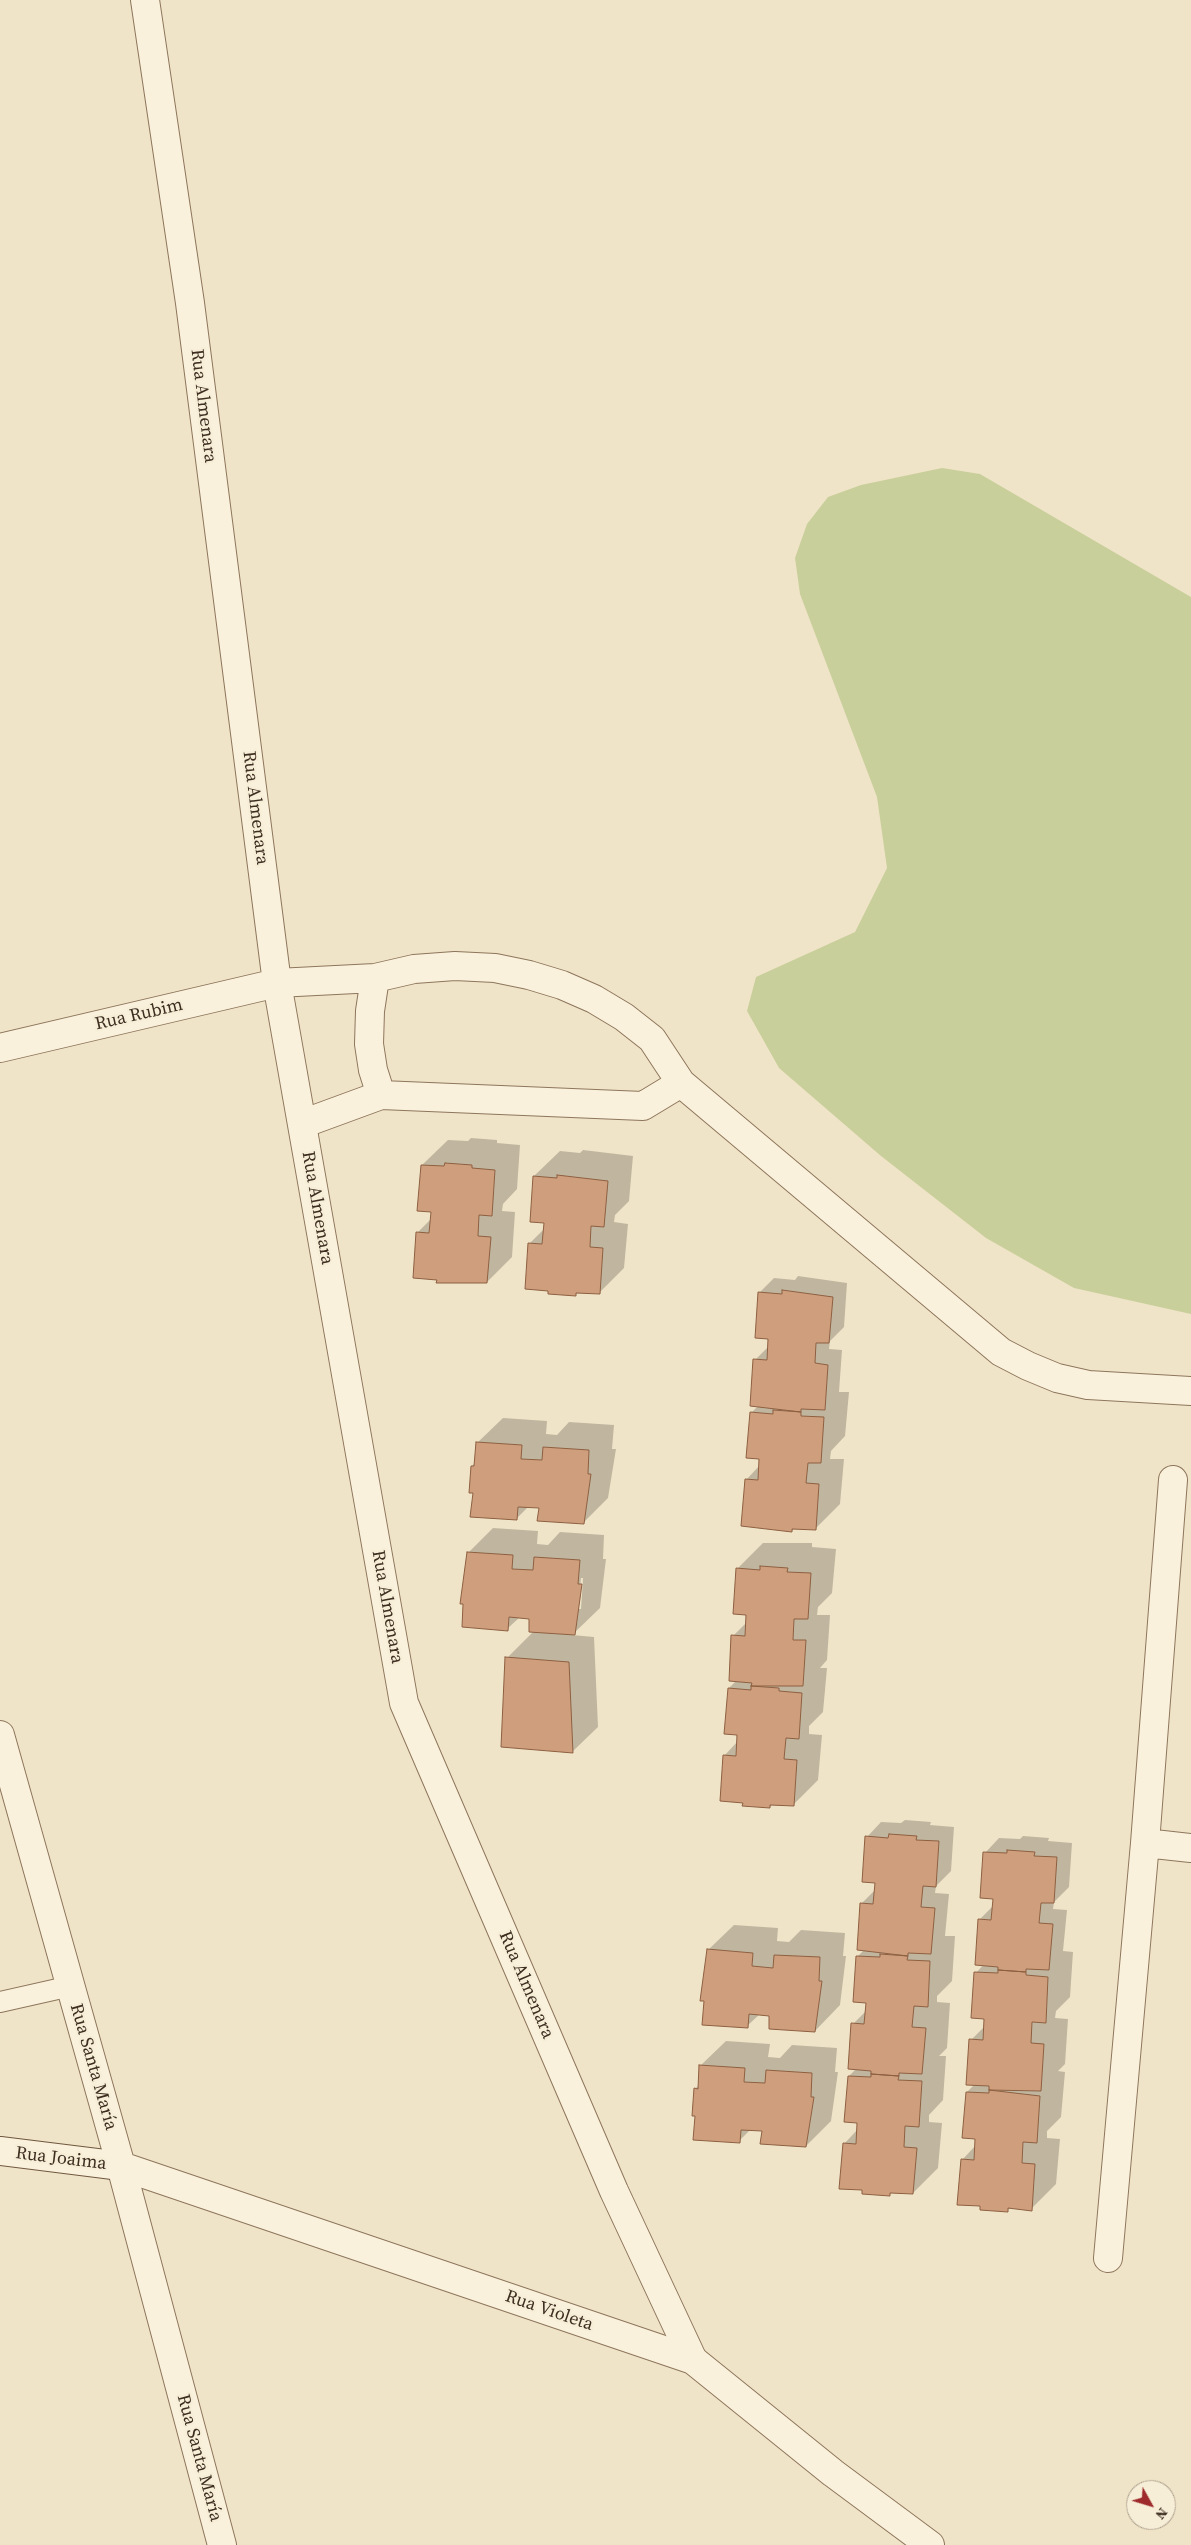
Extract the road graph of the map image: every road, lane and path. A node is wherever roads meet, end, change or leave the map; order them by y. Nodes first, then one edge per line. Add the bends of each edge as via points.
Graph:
1 (145, 0) edge
2 (375, 978) junction
3 (277, 983) junction
4 (0, 1048) edge
5 (681, 1083) junction
6 (381, 1096) junction
7 (302, 1124) junction
8 (1191, 1391) edge
9 (1173, 1480) dead end
10 (0, 1735) edge
11 (1145, 1843) junction
12 (1191, 1848) edge
13 (71, 1986) junction
14 (0, 2002) edge
15 (0, 2151) edge
16 (121, 2166) junction
17 (1108, 2258) dead end
18 (693, 2360) junction
19 (222, 2545) edge
20 (930, 2545) edge

1 - 3 street, Rua Almenara via 190,303
2 - 3 street, Rua Rubim
2 - 5 street, Rua Rubim via 414,969 454,966 503,970 562,985 594,999 652,1038
2 - 6 street via 369,1044
3 - 4 street, Rua Rubim
3 - 7 street, Rua Almenara
5 - 6 street via 643,1106
5 - 8 street, Rua Rubim via 1001,1352 1057,1378 1088,1385
6 - 7 street
7 - 18 street, Rua Almenara via 404,1703 614,2190
9 - 11 street
10 - 13 street, Rua Santa María
11 - 12 street
11 - 17 street
13 - 14 lane
13 - 16 street, Rua Santa María
15 - 16 street, Rua Joaima
16 - 18 street, Rua Violeta
16 - 19 street, Rua Santa María
18 - 20 street, Rua Violeta via 833,2473

